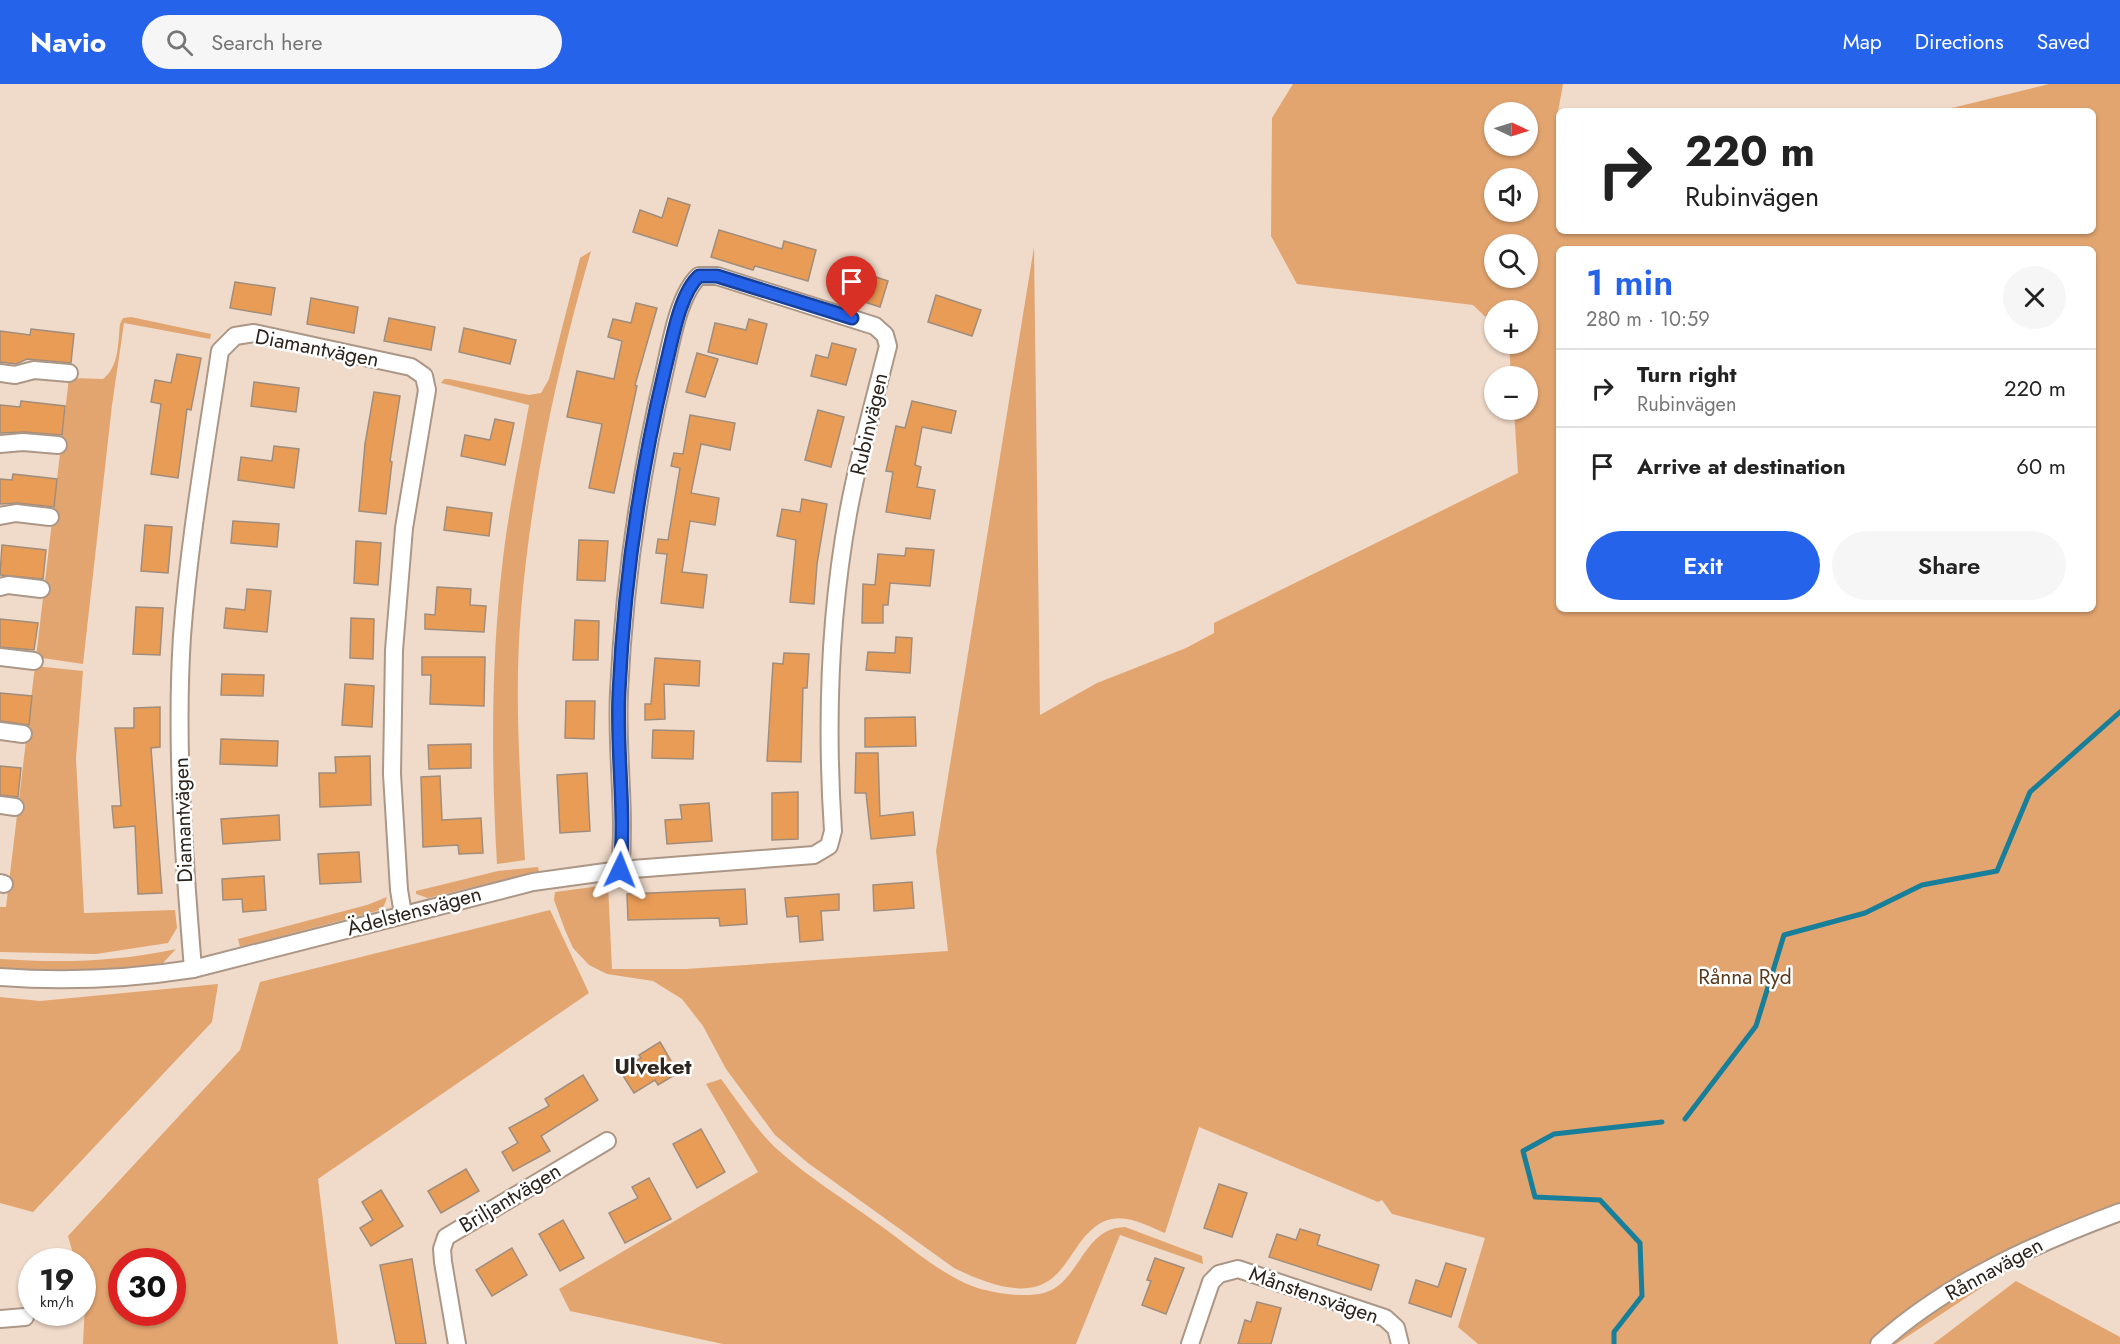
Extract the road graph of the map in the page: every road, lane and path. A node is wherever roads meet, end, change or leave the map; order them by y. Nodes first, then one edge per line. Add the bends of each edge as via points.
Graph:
1 (0, 373) edge
2 (69, 373) dead end
3 (0, 444) edge
4 (58, 445) dead end
5 (0, 516) edge
6 (50, 517) dead end
7 (0, 587) edge
8 (41, 589) dead end
9 (0, 657) edge
10 (34, 661) dead end
11 (0, 731) edge
12 (23, 734) dead end
13 (829, 846) joint
14 (620, 870) junction
15 (403, 914) junction
16 (193, 969) junction
17 (0, 977) edge
18 (607, 1141) dead end
19 (2120, 1212) edge
20 (18, 1318) edge
21 (0, 1319) edge
22 (457, 1344) edge
23 (1190, 1344) edge
24 (1400, 1344) edge
25 (1879, 1344) edge

1 - 2 street
3 - 4 street
5 - 6 street via 16,513
7 - 8 street
9 - 10 street
11 - 12 street
13 - 14 street, Ädelstensvägen via 814,855
13 - 14 street, Rubinvägen via 833,831 829,718 834,613 848,514 888,346 885,335 875,326 717,276 699,276 689,285 671,342 634,532 619,694
14 - 15 street, Ädelstensvägen via 532,882
15 - 16 street, Ädelstensvägen
15 - 16 street, Diamantvägen via 392,774 394,650 404,528 427,390 423,376 411,367 254,333 235,336 220,351 182,636 180,748 185,885
16 - 17 street, Ädelstensvägen via 96,980
18 - 22 street, Briljantvägen via 446,1237 443,1262
19 - 25 street, Rånnavägen via 2054,1237 1968,1280
20 - 21 street
23 - 24 street, Månstensvägen via 1211,1282 1219,1274 1238,1269 1385,1318 1396,1328

